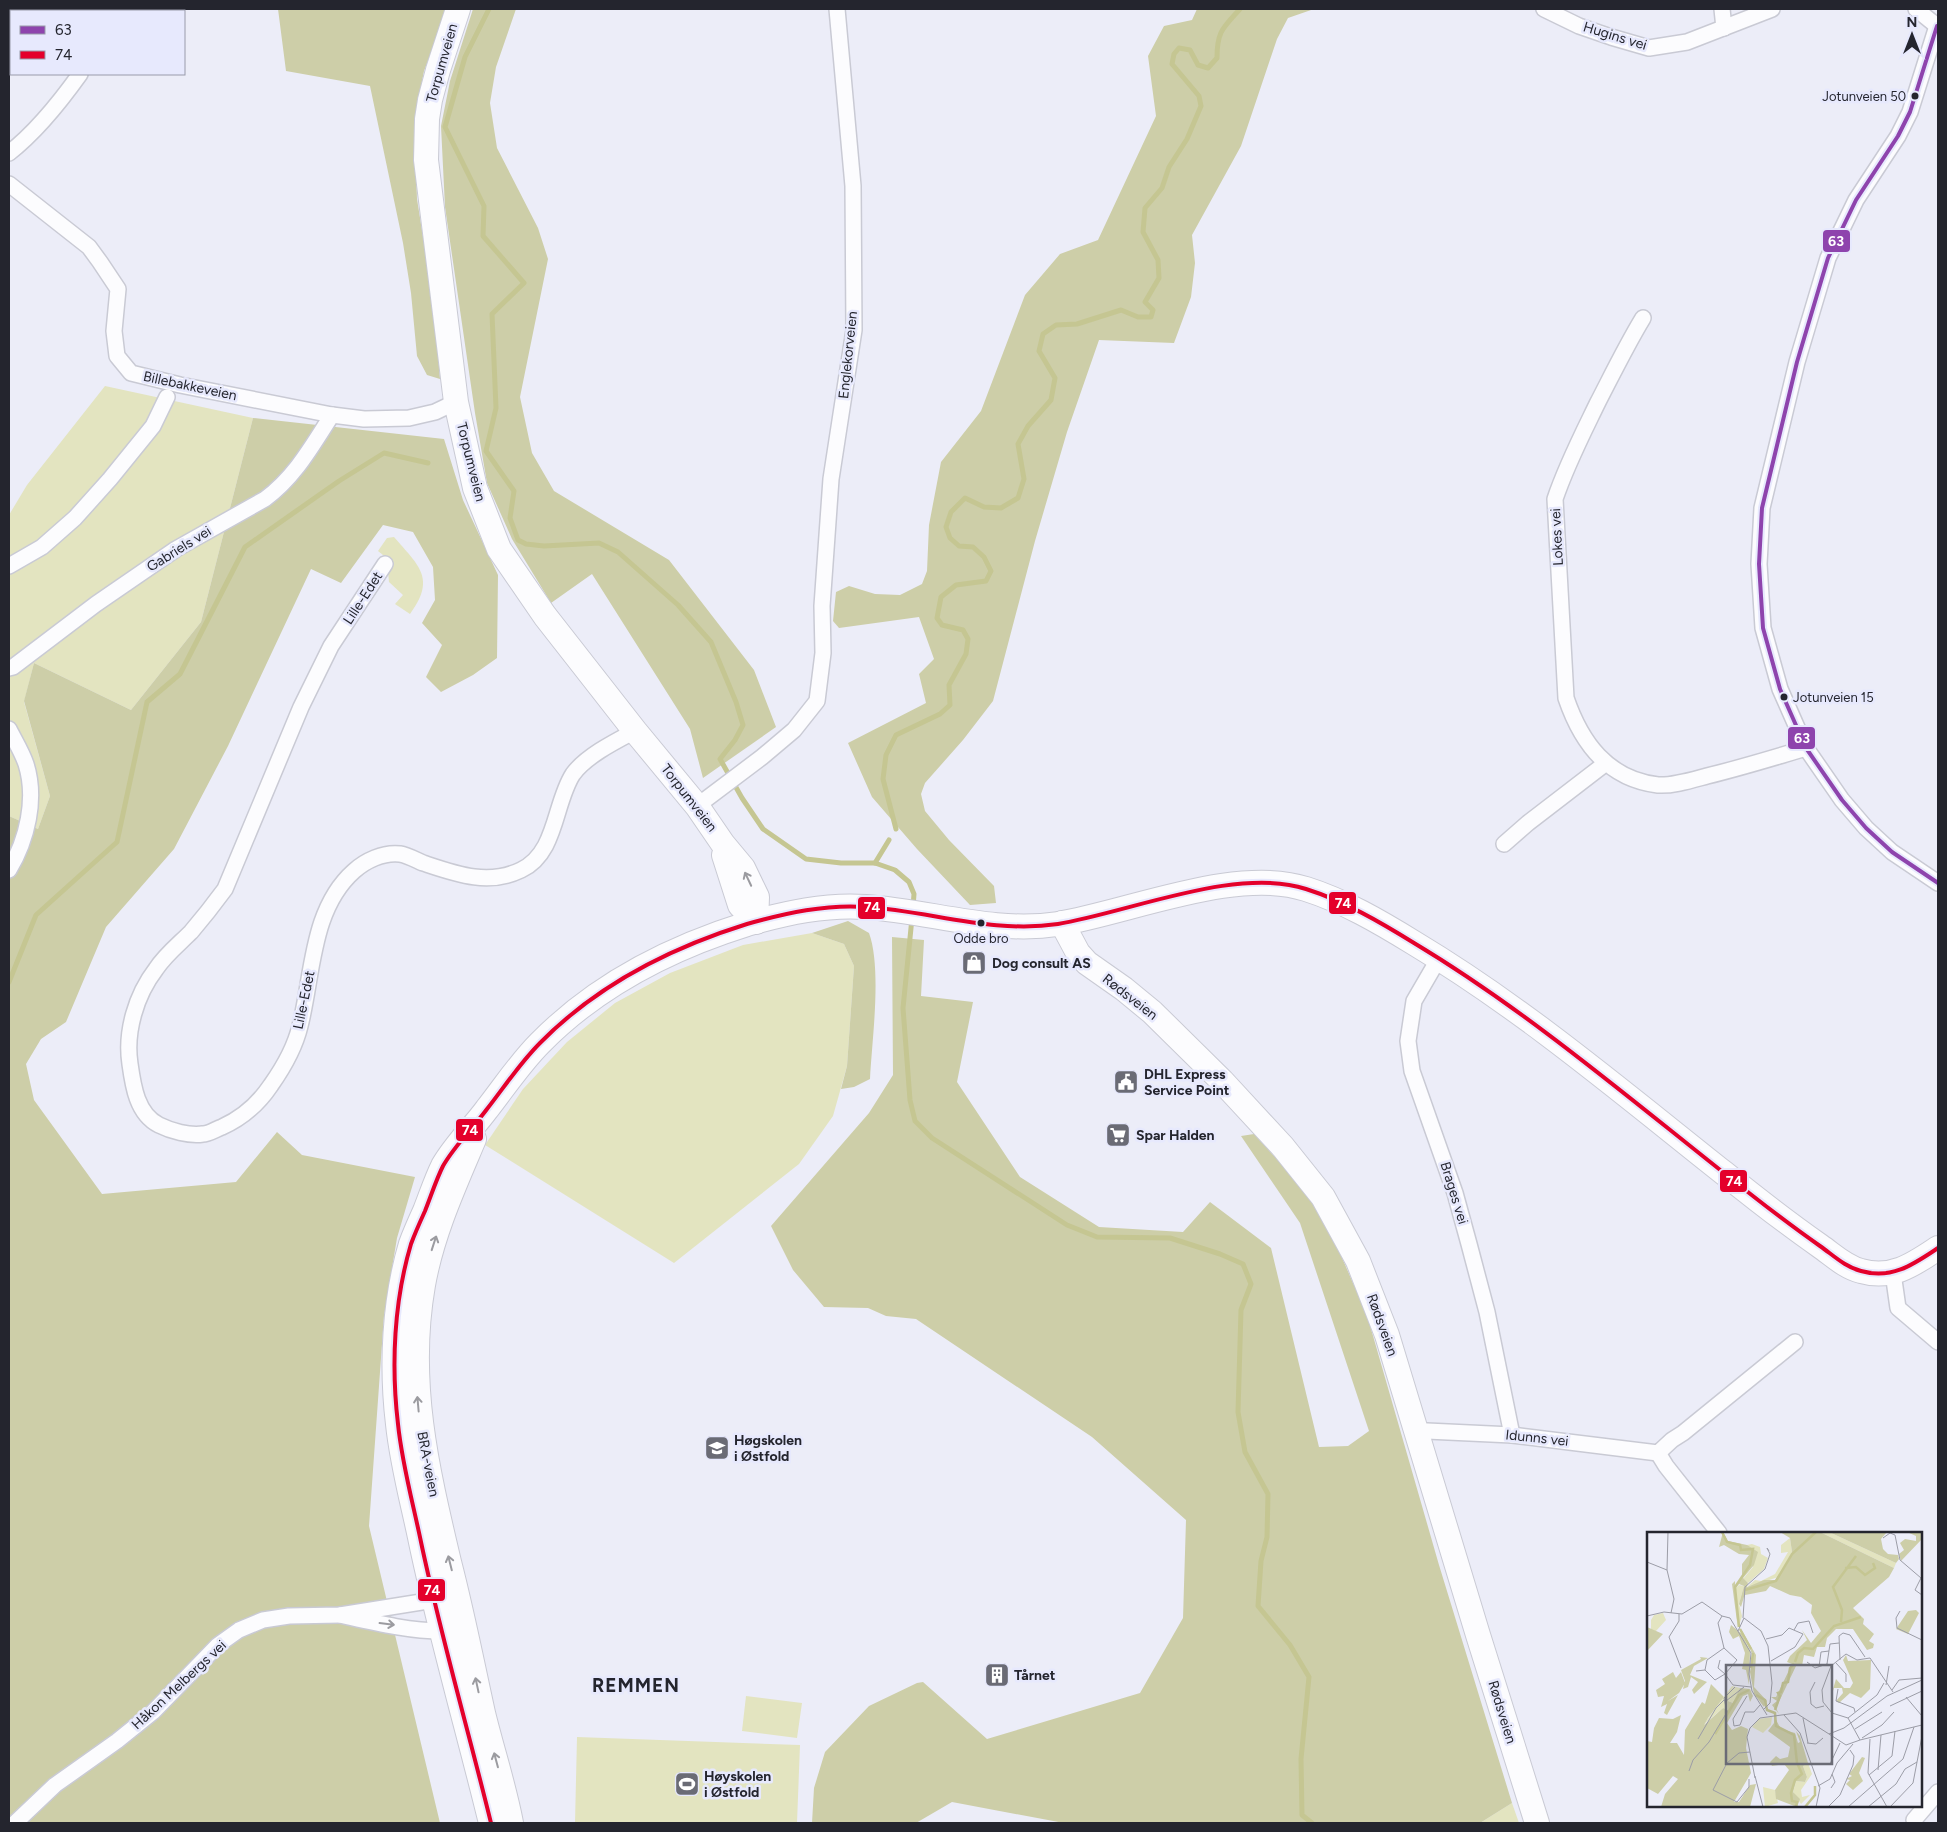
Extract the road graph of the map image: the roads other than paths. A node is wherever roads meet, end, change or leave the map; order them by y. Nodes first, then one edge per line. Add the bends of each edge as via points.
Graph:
1 (458, 9) edge
2 (837, 9) edge
3 (1544, 9) edge
4 (1722, 9) edge
5 (1772, 9) edge
6 (1916, 9) edge
7 (1938, 25) edge
8 (1724, 28) junction
9 (79, 75) edge
10 (9, 153) edge
11 (9, 184) edge
12 (1642, 318) dead end
13 (167, 397) dead end
14 (456, 402) junction
15 (332, 415) junction
16 (385, 564) dead end
17 (9, 566) edge
18 (9, 668) edge
19 (9, 729) edge
20 (635, 732) junction
21 (1806, 748) junction
22 (1606, 763) junction
23 (706, 799) junction
24 (1504, 844) dead end
25 (9, 870) edge
26 (1938, 883) edge
27 (756, 922) junction
28 (1062, 923) junction
29 (1439, 958) junction
30 (488, 1108) junction
31 (1938, 1248) edge
32 (1893, 1273) junction
33 (1795, 1342) dead end
34 (1938, 1342) edge
35 (1417, 1434) junction
36 (1512, 1435) junction
37 (1658, 1453) junction
38 (1718, 1532) edge
39 (434, 1600) junction
40 (461, 1610) junction
41 (340, 1614) junction
42 (442, 1631) junction
43 (1938, 1792) edge
44 (1914, 1820) dead end
45 (16, 1823) edge
46 (491, 1823) edge
47 (511, 1823) edge
48 (1537, 1823) edge

1 - 14 main road, Torpumveien via 430,100 426,160
2 - 23 street, Englekorveien via 852,186 854,330 831,479 822,606 823,653 817,701 794,730
3 - 8 street, Hugins vei via 1579,26 1649,48 1687,42
4 - 8 street
5 - 8 street, Hugins vei
6 - 7 street
7 - 21 street via 1910,112 1856,200 1828,258 1797,362 1762,508 1759,564 1763,628 1780,688
9 - 10 street via 55,106
11 - 15 street, Billebakkeveien via 90,247 118,289 114,331 117,356 131,373
12 - 22 street, Lokes vei via 1578,442 1555,499 1566,698 1574,721 1588,745
13 - 17 street via 153,426 75,518 42,547
14 - 15 street, Billebakkeveien via 435,412 408,418 364,419
14 - 20 main road, Torpumveien via 475,488 499,550
15 - 18 street, Gabriels vei via 301,464 278,489 176,549
16 - 20 street, Lille-Edet via 331,646 301,707 225,889 210,910 156,968 138,1002 128,1053 133,1087 150,1121 170,1130 204,1134 234,1121 261,1099 283,1068 300,1028 321,924 334,892 354,871 375,857 399,854 473,878 488,878 523,869 541,852 549,837 573,774 616,741
19 - 25 street via 30,780 24,837
20 - 23 main road, Torpumveien
21 - 22 street, Lokes vei via 1743,768 1659,785 1631,778
21 - 26 street via 1866,828 1892,852
22 - 24 street
23 - 27 main road, Torpumveien via 722,844 743,868 757,897
27 - 28 main road, BRA-veien via 838,906 1004,926
27 - 30 main road, BRA-veien via 675,950 618,980 538,1045
28 - 29 main road, BRA-veien via 1207,890 1272,882 1308,889 1329,898 1385,925
28 - 35 main road, Rødsveien via 1087,963 1124,989 1178,1036 1283,1147 1323,1197 1362,1269 1387,1335
29 - 32 main road, BRA-veien via 1478,982 1845,1264 1876,1274
29 - 36 street, Brages vei via 1414,1001 1408,1041 1412,1071 1455,1193 1487,1312
30 - 39 main road, BRA-veien via 442,1168 412,1243 400,1294 395,1352 397,1420
40 -> 30 main road, BRA-veien via 424,1448 417,1402 417,1350 423,1284 431,1253 450,1197
31 - 32 main road, BRA-veien
32 - 34 street via 1898,1308
33 - 37 street
35 - 36 street, Idunns vei via 1427,1431
35 - 48 main road, Rødsveien
36 - 37 street, Idunns vei
37 - 38 street
39 - 40 street
39 - 41 street
39 - 42 main road, BRA-veien
40 - 42 street
47 -> 40 main road, BRA-veien
41 -> 42 street via 382,1624
41 - 45 street, Håkon Melbergs vei via 263,1620 239,1630 218,1645 153,1712 56,1785
42 - 46 main road, BRA-veien
43 - 44 street

